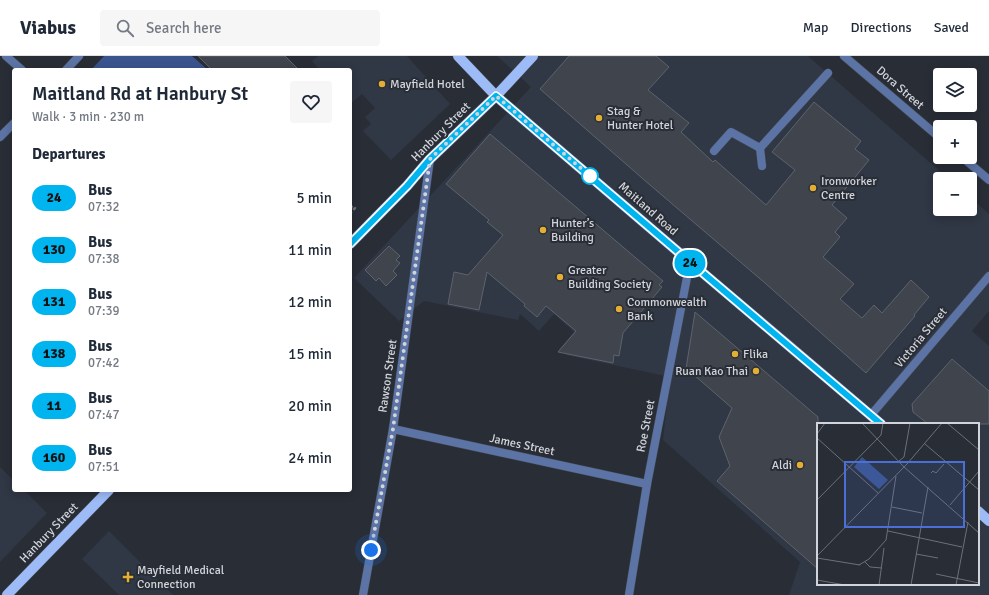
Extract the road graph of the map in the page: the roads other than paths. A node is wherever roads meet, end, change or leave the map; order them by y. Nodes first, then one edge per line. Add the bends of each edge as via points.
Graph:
1 (6, 56) edge
2 (79, 56) edge
3 (458, 56) edge
4 (533, 56) edge
5 (844, 56) edge
6 (20, 68) edge
7 (68, 68) edge
8 (828, 73) dead end
9 (496, 96) junction
10 (12, 125) edge
11 (933, 132) edge
12 (0, 138) edge
13 (760, 148) junction
14 (714, 150) dead end
15 (430, 159) junction
16 (970, 164) edge
17 (762, 166) dead end
18 (989, 180) edge
19 (352, 242) edge
20 (690, 262) junction
21 (989, 276) edge
22 (871, 415) junction
23 (880, 423) edge
24 (393, 429) junction
25 (647, 484) junction
26 (107, 492) edge
27 (979, 512) edge
28 (989, 521) edge
29 (7, 595) edge
30 (363, 595) edge
31 (629, 595) edge

1 - 6 street
2 - 7 street
3 - 9 main road, Maitland Road
4 - 9 main road, Hanbury Street
5 - 11 street, Dora Street
8 - 13 street
9 - 15 main road, Hanbury Street
9 - 20 main road, Maitland Road
10 - 12 street
13 - 14 street via 731,132
13 - 17 street
15 - 19 main road, Hanbury Street
15 - 24 street, Rawson Street
16 - 18 street
20 - 22 main road, Maitland Road
20 - 25 street, Roe Street
21 - 22 street, Victoria Street
22 - 23 main road, Maitland Road
24 - 25 street, James Street
24 - 30 street, Rawson Street
25 - 31 street, Roe Street
26 - 29 main road, Hanbury Street
27 - 28 main road

